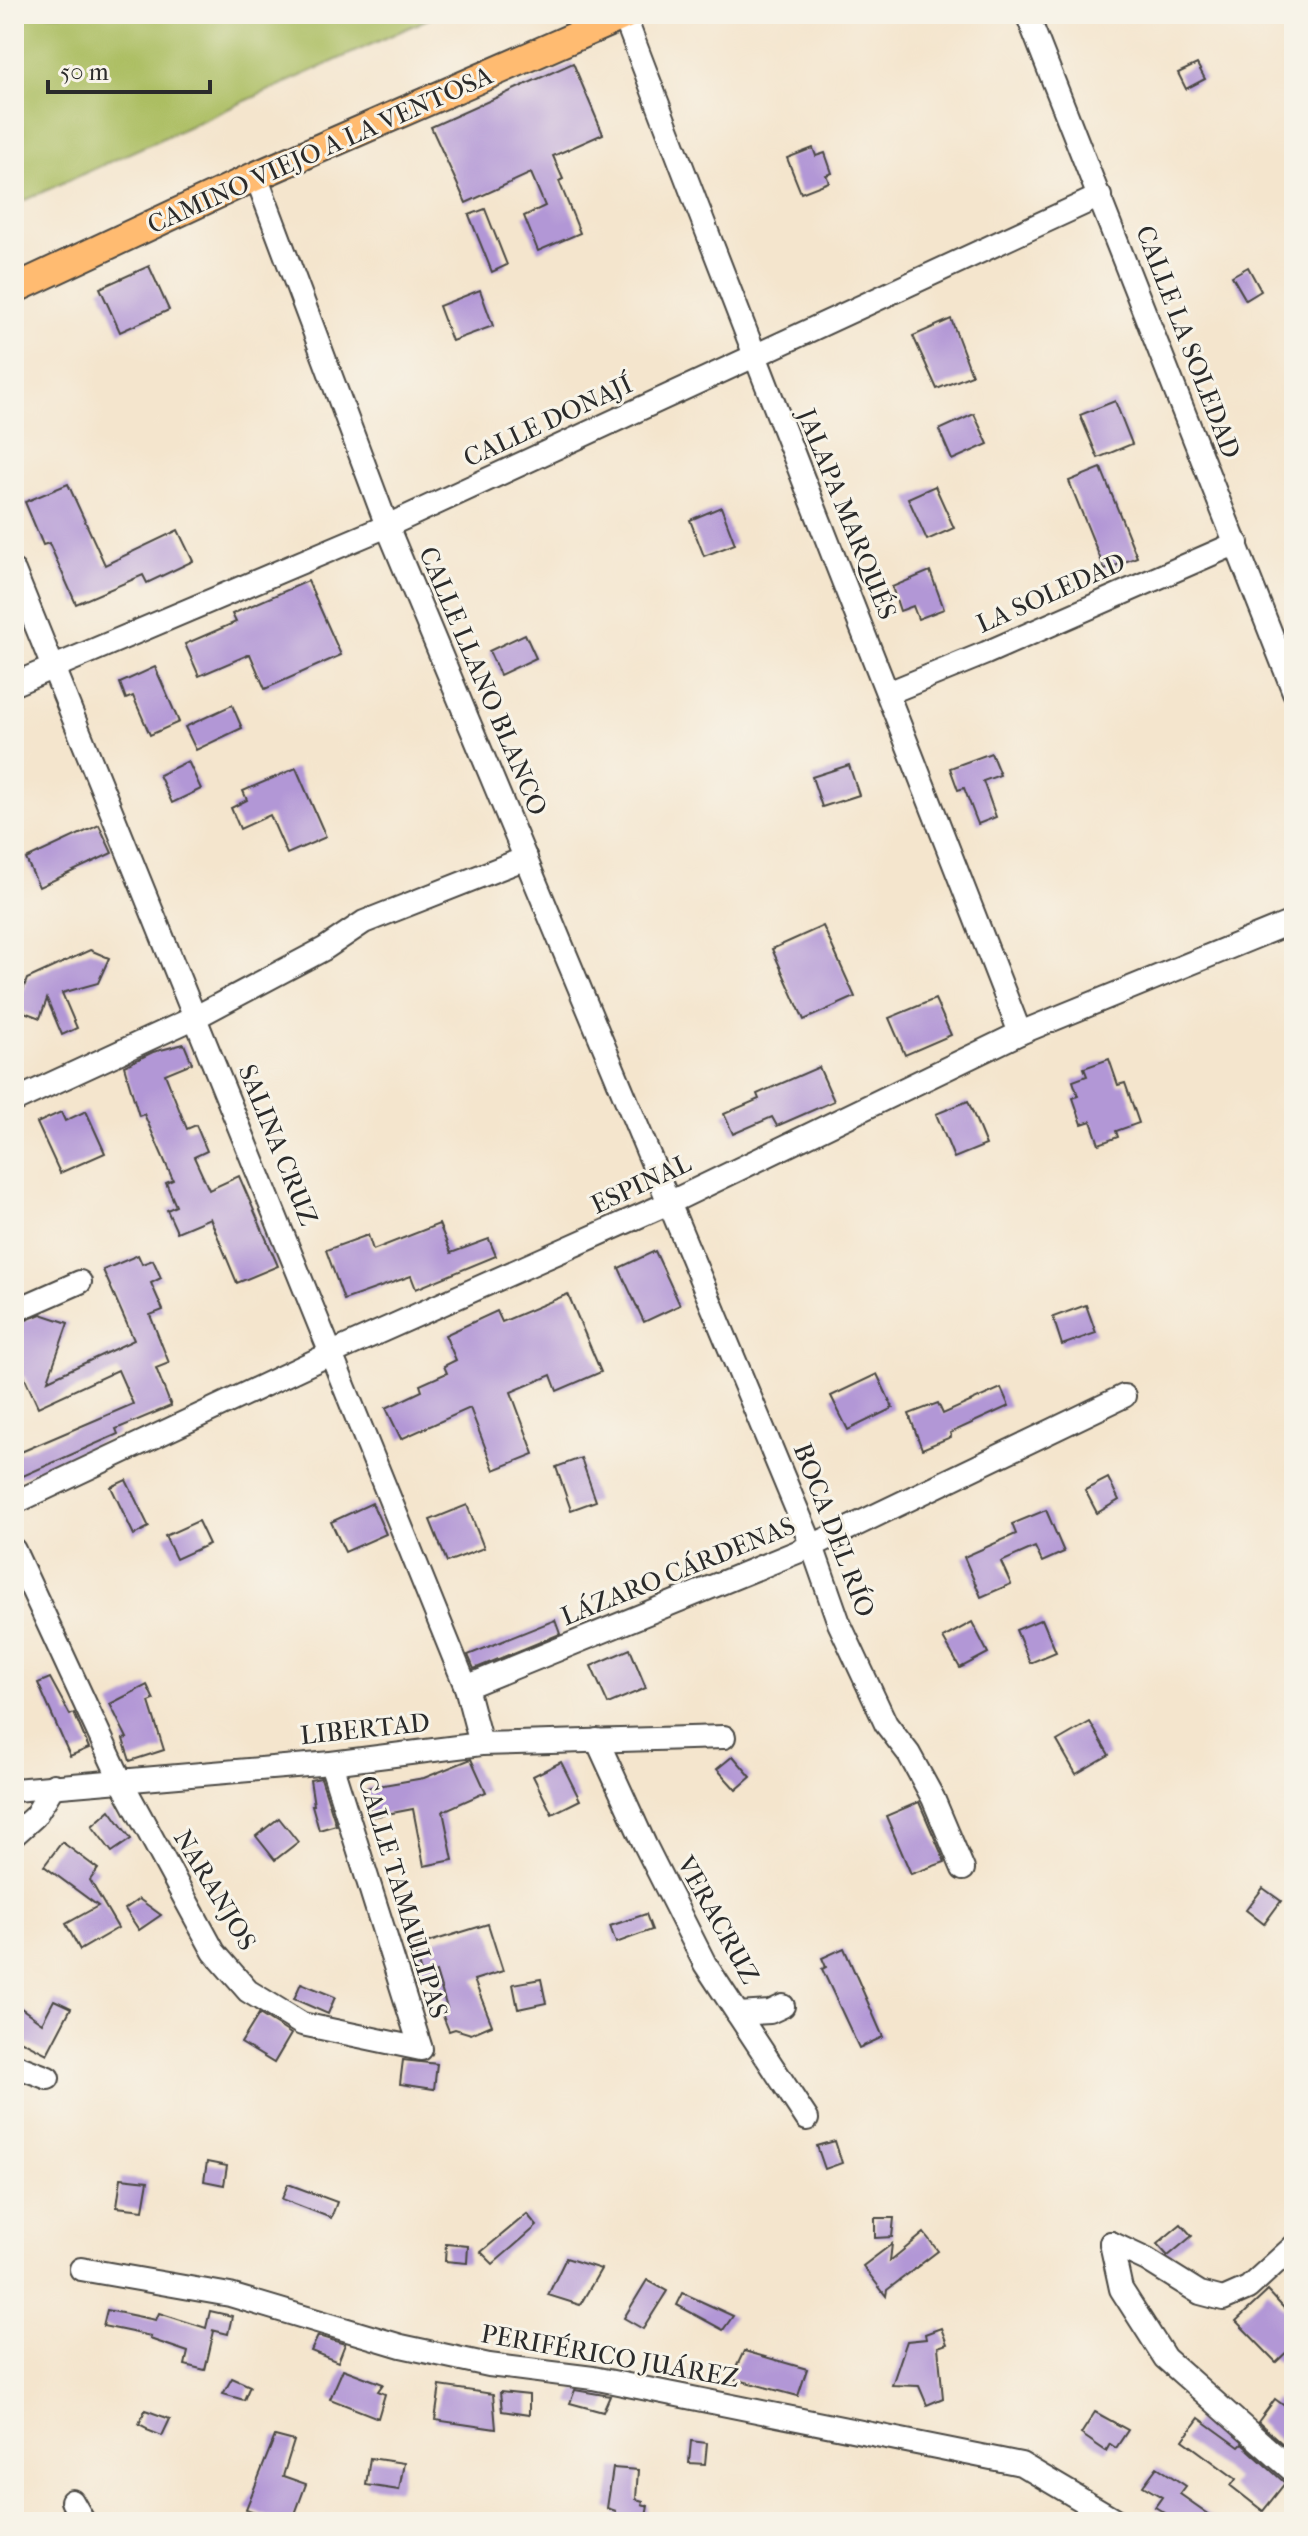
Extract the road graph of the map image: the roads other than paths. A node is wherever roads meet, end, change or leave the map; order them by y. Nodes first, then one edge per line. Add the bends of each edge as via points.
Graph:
1 (1027, 14) edge
2 (625, 15) edge
3 (256, 176) junction
4 (1100, 196) junction
5 (14, 289) edge
6 (753, 357) junction
7 (387, 526) junction
8 (1237, 543) junction
9 (14, 571) edge
10 (53, 665) junction
11 (14, 684) edge
12 (1294, 692) edge
13 (888, 693) junction
14 (526, 858) junction
15 (1294, 921) edge
16 (196, 1017) junction
17 (1020, 1033) junction
18 (14, 1101) edge
19 (671, 1202) junction
20 (80, 1282) dead end
21 (14, 1311) edge
22 (332, 1353) junction
23 (1124, 1396) dead end
24 (14, 1503) edge
25 (812, 1546) junction
26 (14, 1550) edge
27 (466, 1687) junction
28 (724, 1737) dead end
29 (597, 1740) junction
30 (481, 1744) junction
31 (331, 1763) junction
32 (120, 1779) junction
33 (54, 1785) junction
34 (14, 1790) edge
35 (14, 1835) edge
36 (963, 1869) dead end
37 (783, 2006) dead end
38 (738, 2014) junction
39 (421, 2049) joint
40 (14, 2065) edge
41 (48, 2078) dead end
42 (807, 2119) dead end
43 (1294, 2246) edge
44 (81, 2269) dead end
45 (1294, 2472) edge
46 (72, 2501) dead end
47 (84, 2522) edge
48 (1119, 2522) edge

1 - 4 street, CALLE LA SOLEDAD
2 - 3 main road, CAMINO VIEJO A LA VENTOSA
2 - 6 street, JALAPA MARQUÉS
3 - 5 main road, CAMINO VIEJO A LA VENTOSA
3 - 7 street, CALLE LLANO BLANCO
4 - 6 street, CALLE DONAJÍ
4 - 8 street, CALLE LA SOLEDAD
6 - 7 street, CALLE DONAJÍ
6 - 13 street, JALAPA MARQUÉS
7 - 10 street, CALLE DONAJÍ
7 - 14 street, CALLE LLANO BLANCO
8 - 12 street, CALLE LA SOLEDAD
8 - 13 street, LA SOLEDAD
9 - 10 street, SALINA CRUZ
10 - 11 street, CALLE DONAJÍ
10 - 16 street, SALINA CRUZ
13 - 17 street, JALAPA MARQUÉS
14 - 16 street via 364,922
14 - 19 street, CALLE LLANO BLANCO
15 - 17 street, ESPINAL
16 - 18 street
16 - 22 street, SALINA CRUZ
17 - 19 street, ESPINAL
19 - 22 street, ESPINAL
19 - 25 street, BOCA DEL RÍO
20 - 21 street
22 - 24 street, ESPINAL
22 - 27 street, SALINA CRUZ
23 - 25 street, LÁZARO CÁRDENAS
25 - 27 street, LÁZARO CÁRDENAS
25 - 36 street, BOCA DEL RÍO via 839,1623 886,1724 933,1798
26 - 32 street, NARANJOS
27 - 30 street, SALINA CRUZ
28 - 29 street, LIBERTAD
29 - 30 street, LIBERTAD
29 - 38 street, VERACRUZ via 684,1925
30 - 31 street, LIBERTAD
31 - 32 street, LIBERTAD
31 - 39 street, CALLE TAMAULIPAS
32 - 33 street, LIBERTAD
32 - 39 street, NARANJOS via 214,1952 248,1991 302,2024
33 - 34 street, LIBERTAD
33 - 35 street via 35,1816
37 - 38 street
38 - 42 street, VERACRUZ
40 - 41 street
43 - 45 street via 1248,2288 1223,2299 1200,2293 1111,2243 1121,2289 1165,2358
44 - 48 street, PERIFÉRICO JUÁREZ via 230,2295 401,2346 489,2365 593,2378 1021,2464
46 - 47 street

